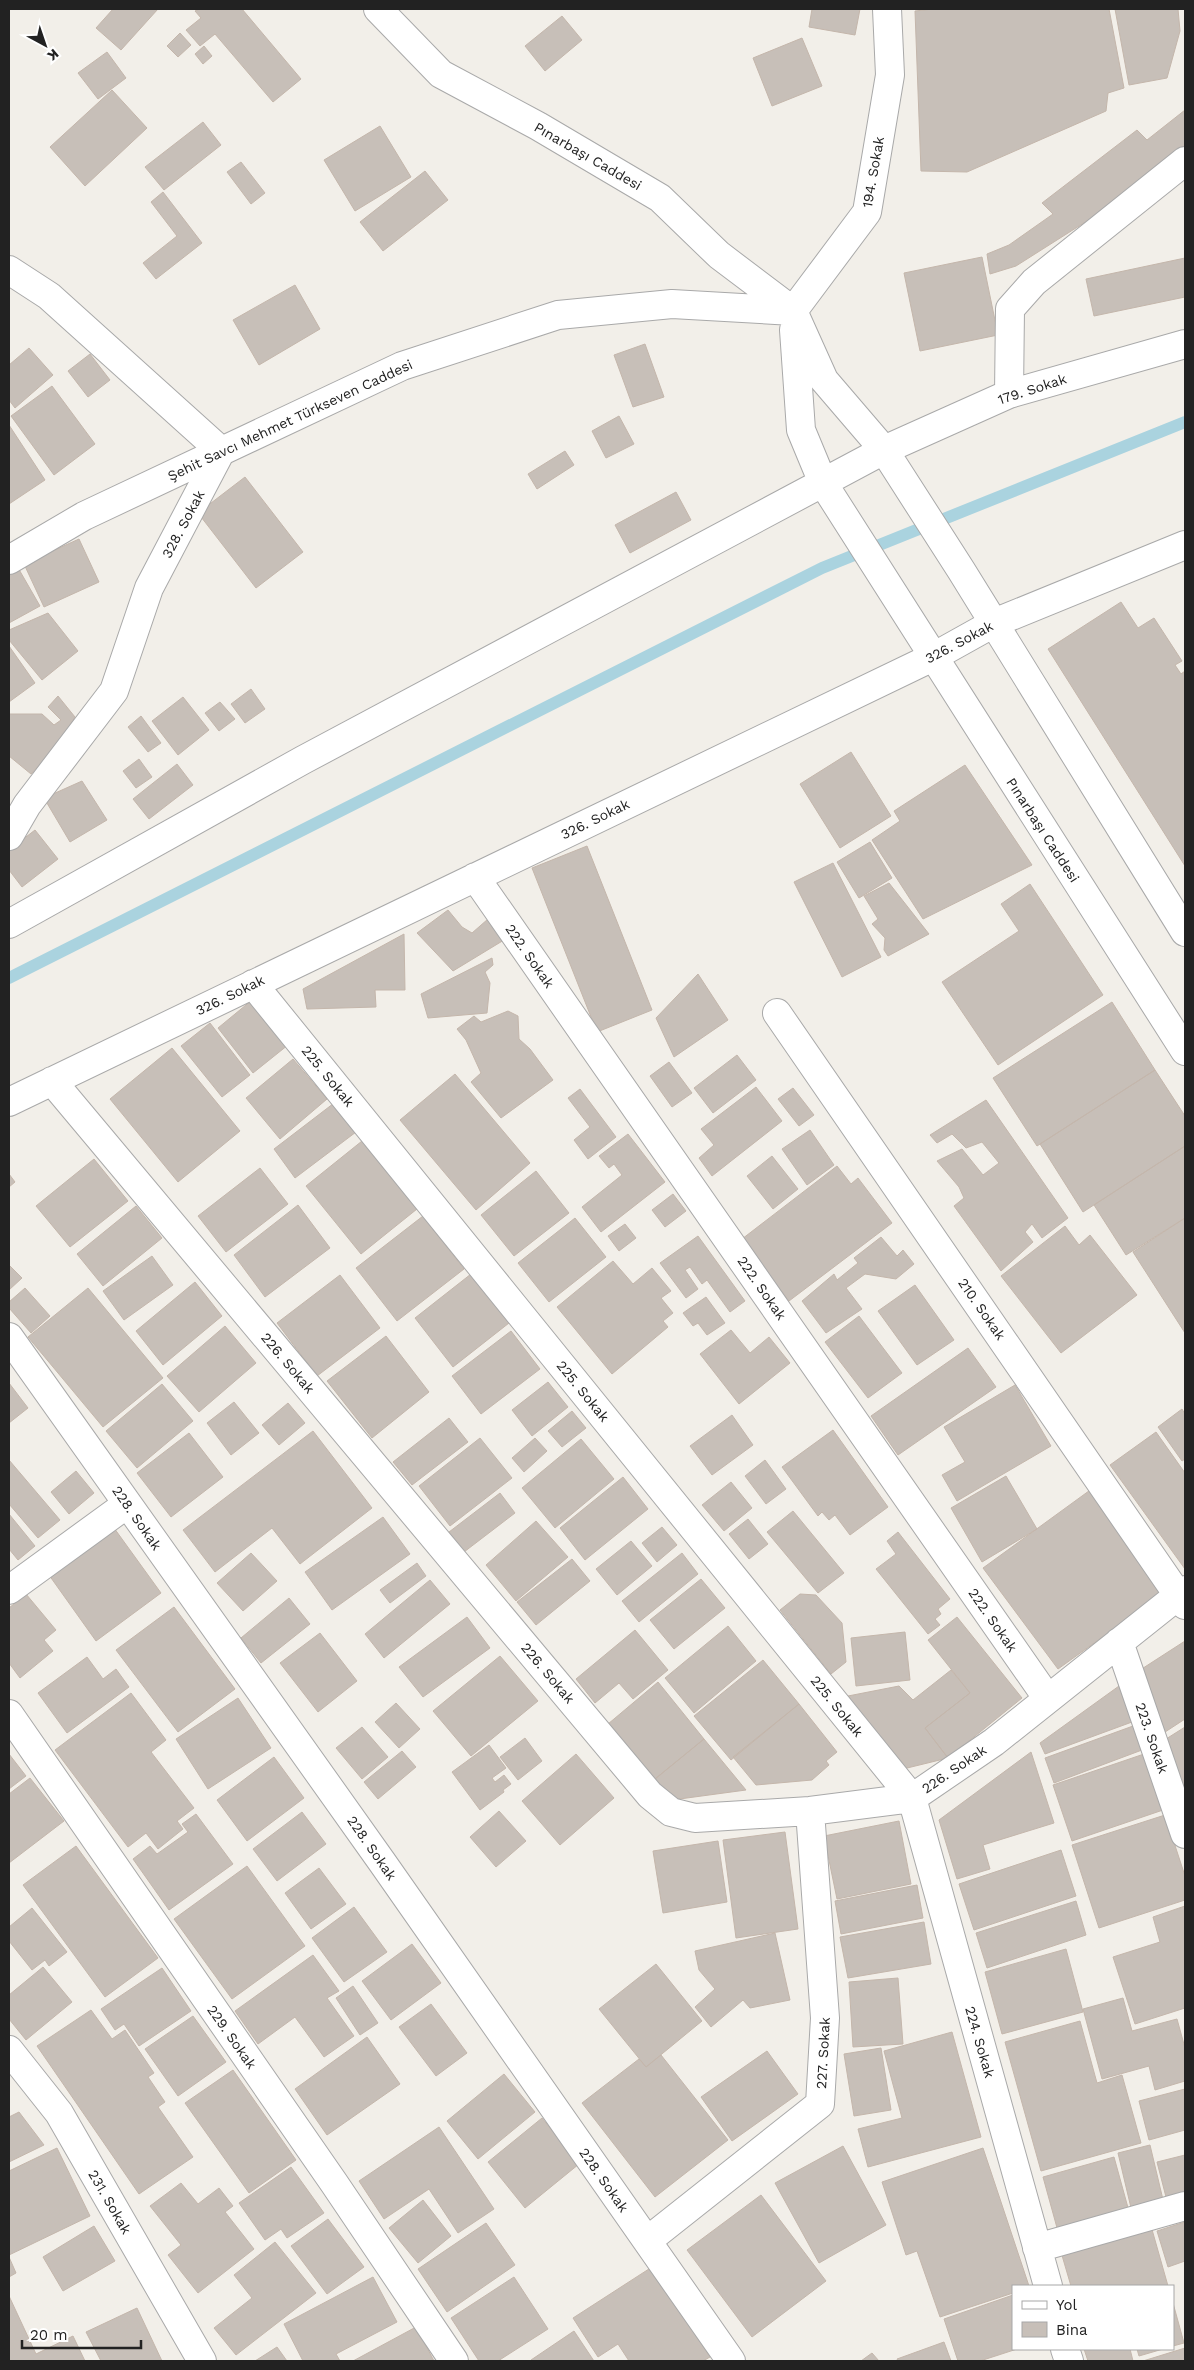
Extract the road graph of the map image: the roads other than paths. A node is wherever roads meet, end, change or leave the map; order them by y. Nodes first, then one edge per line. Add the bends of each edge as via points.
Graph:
1 (378, 9) edge
2 (887, 9) edge
3 (1185, 161) edge
4 (9, 270) edge
5 (793, 311) junction
6 (1185, 344) edge
7 (1009, 394) junction
8 (884, 450) junction
9 (221, 451) junction
10 (823, 483) junction
11 (1185, 545) edge
12 (9, 560) edge
13 (994, 623) junction
14 (932, 658) junction
15 (9, 836) edge
16 (475, 877) junction
17 (9, 924) edge
18 (1185, 932) edge
19 (253, 984) junction
20 (778, 1013) dead end
21 (1185, 1052) edge
22 (52, 1081) junction
23 (9, 1102) edge
24 (9, 1337) edge
25 (127, 1504) junction
26 (9, 1590) edge
27 (1183, 1597) edge
28 (1119, 1642) junction
29 (1048, 1699) junction
30 (9, 1714) edge
31 (912, 1798) junction
32 (810, 1811) junction
33 (1185, 1834) edge
34 (9, 2050) edge
35 (1185, 2206) edge
36 (647, 2241) junction
37 (1037, 2248) junction
38 (1048, 2285) edge
39 (202, 2361) edge
40 (454, 2361) edge
41 (731, 2361) edge

1 - 5 street, Pınarbaşı Caddesi via 441,74 538,126 660,198 719,255
2 - 5 street, 194. Sokak via 890,75 867,212
3 - 7 street via 1034,282 1010,309
4 - 9 street via 49,296
5 - 8 street via 824,380
5 - 9 street, Şehit Savcı Mehmet Türkseven Caddesi via 672,304 558,315 402,366
5 - 10 street, Pınarbaşı Caddesi via 802,430
6 - 7 street, 179. Sokak
7 - 8 street, 179. Sokak
8 - 10 street
8 - 13 street
9 - 12 street, Şehit Savcı Mehmet Türkseven Caddesi via 84,516
9 - 15 street, 328. Sokak via 149,588 114,691 27,805
10 - 14 street, Pınarbaşı Caddesi
10 - 17 street via 311,756
11 - 13 street, 326. Sokak
13 - 14 street, 326. Sokak
13 - 18 street
14 - 16 street, 326. Sokak
14 - 21 street, Pınarbaşı Caddesi
16 - 19 street, 326. Sokak
16 - 29 street, 222. Sokak
19 - 22 street, 326. Sokak
19 - 31 street, 225. Sokak
20 - 27 street, 210. Sokak
22 - 23 street, 326. Sokak
22 - 32 street, 226. Sokak via 650,1795 671,1812 695,1818
24 - 25 street, 228. Sokak
25 - 26 street
25 - 36 street, 228. Sokak
27 - 28 street, 226. Sokak
28 - 29 street, 226. Sokak
28 - 33 street, 223. Sokak
29 - 31 street, 226. Sokak via 994,1742
30 - 40 street, 229. Sokak
31 - 32 street, 226. Sokak
31 - 37 street, 224. Sokak
32 - 36 street, 227. Sokak via 825,2018 820,2104
34 - 39 street, 231. Sokak via 59,2113
35 - 37 street
36 - 41 street, 228. Sokak
37 - 38 street, 224. Sokak

